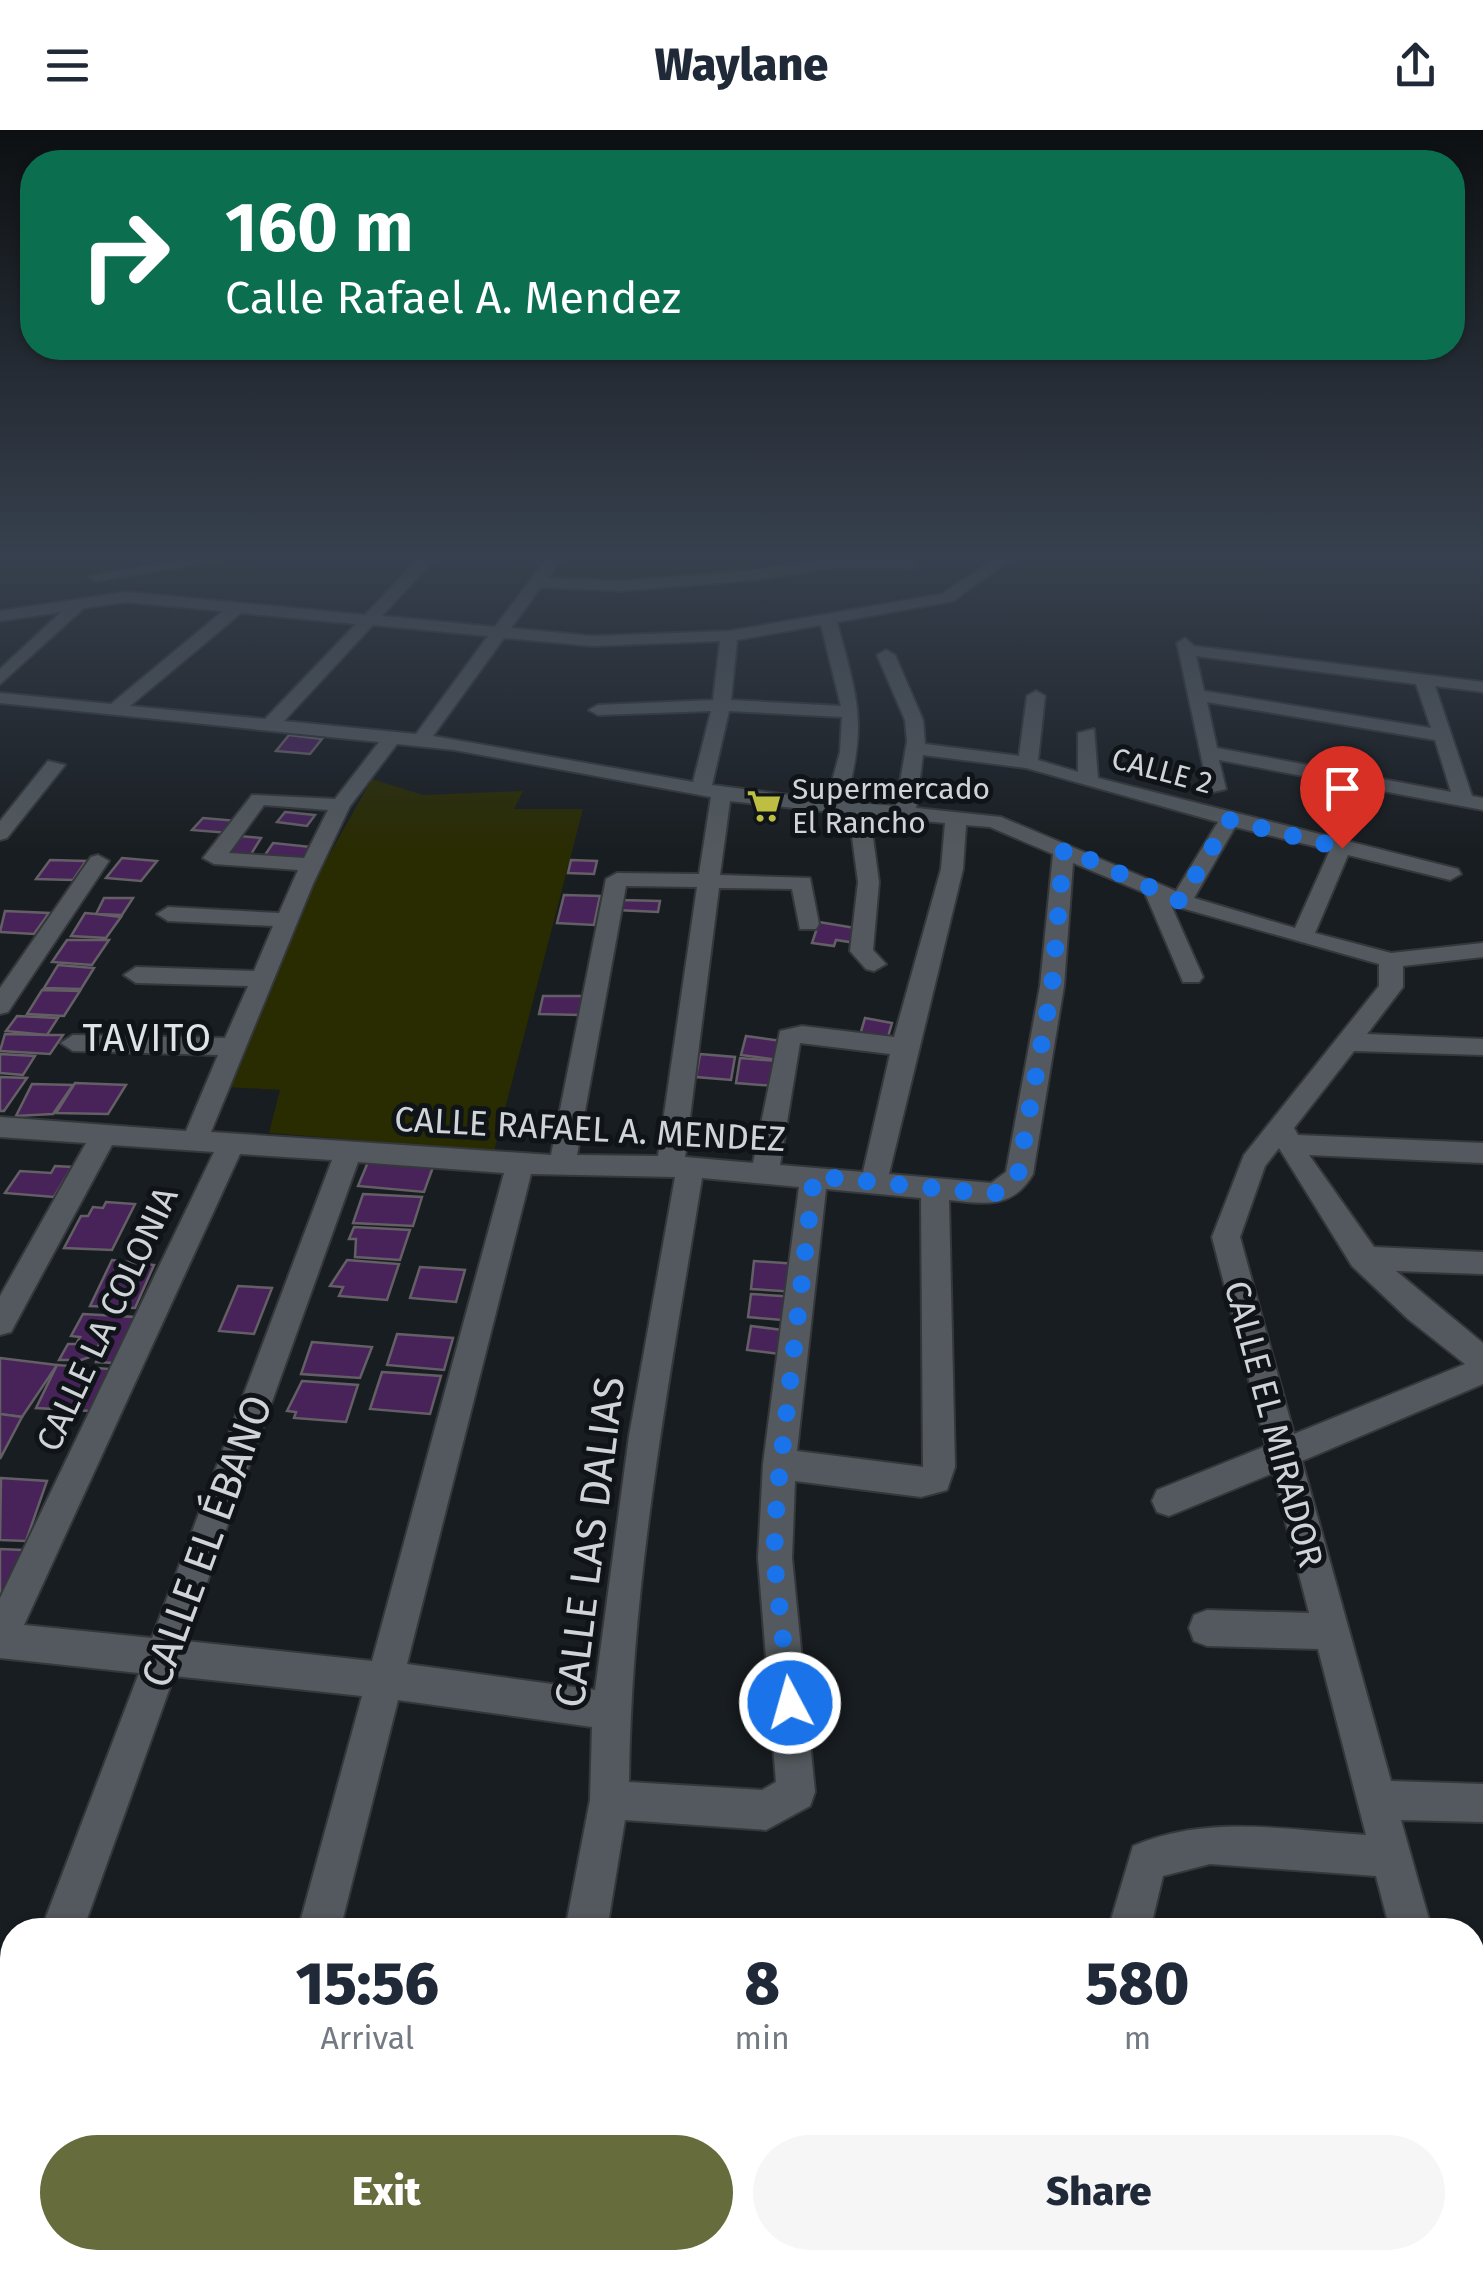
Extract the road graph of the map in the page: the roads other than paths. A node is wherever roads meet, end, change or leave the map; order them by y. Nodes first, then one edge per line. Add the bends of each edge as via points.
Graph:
1 (26, 654) edge
2 (181, 654) edge
3 (335, 654) edge
4 (483, 654) edge
5 (727, 654) edge
6 (836, 654) edge
7 (886, 654) dead end
8 (1188, 654) edge
9 (1241, 654) edge
10 (0, 679) edge
11 (1424, 680) junction
12 (1483, 687) edge
13 (1196, 694) junction
14 (1036, 696) dead end
15 (0, 698) edge
16 (721, 705) junction
17 (118, 706) junction
18 (598, 710) dead end
19 (852, 712) junction
20 (271, 724) junction
21 (1087, 733) dead end
22 (393, 736) junction
23 (1443, 736) junction
24 (421, 740) junction
25 (915, 748) junction
26 (1208, 752) junction
27 (1028, 763) junction
28 (55, 765) dead end
29 (1088, 781) junction
30 (1216, 789) dead end
31 (711, 791) junction
32 (1474, 802) edge
33 (340, 805) junction
34 (834, 810) junction
35 (859, 812) junction
36 (905, 814) junction
37 (956, 816) junction
38 (1229, 820) junction
39 (0, 834) edge
40 (1064, 848) junction
41 (1342, 848) junction
42 (98, 861) dead end
43 (312, 864) junction
44 (1450, 874) dead end
45 (711, 879) junction
46 (1154, 890) junction
47 (1180, 901) junction
48 (168, 914) dead end
49 (287, 920) junction
50 (808, 924) dead end
51 (1302, 937) junction
52 (1483, 950) edge
53 (1390, 960) junction
54 (874, 964) dead end
55 (136, 975) dead end
56 (1191, 977) dead end
57 (262, 978) junction
58 (0, 1006) edge
59 (1345, 1042) junction
60 (73, 1043) dead end
61 (234, 1047) junction
62 (904, 1047) junction
63 (1483, 1047) edge
64 (0, 1127) edge
65 (105, 1133) junction
66 (1285, 1135) junction
67 (195, 1140) junction
68 (232, 1142) junction
69 (348, 1151) junction
70 (1483, 1153) edge
71 (520, 1164) junction
72 (562, 1164) junction
73 (680, 1166) junction
74 (765, 1173) junction
75 (814, 1176) junction
76 (874, 1182) junction
77 (935, 1190) junction
78 (1362, 1258) junction
79 (1483, 1263) edge
80 (0, 1323) edge
81 (1483, 1360) edge
82 (1483, 1370) edge
83 (1282, 1456) junction
84 (779, 1464) junction
85 (1169, 1500) dead end
86 (1208, 1628) dead end
87 (1328, 1631) junction
88 (0, 1639) edge
89 (164, 1655) junction
90 (382, 1680) junction
91 (612, 1712) junction
92 (609, 1800) junction
93 (1373, 1800) junction
94 (1483, 1803) edge
95 (1390, 1856) junction
96 (66, 1918) edge
97 (322, 1918) edge
98 (588, 1918) edge
99 (1132, 1918) edge
100 (1408, 1918) edge

1 - 10 street
2 - 17 street
3 - 20 street
4 - 24 street
5 - 16 street, CALLE LAS DALIAS
6 - 19 street
7 - 25 street via 914,720
8 - 13 street
9 - 11 street
11 - 12 street
11 - 23 street
13 - 23 street
13 - 26 street
14 - 27 street
15 - 17 street
16 - 18 street
16 - 19 street
16 - 31 street, CALLE LAS DALIAS
17 - 20 street
19 - 34 street
20 - 22 street
21 - 29 street
22 - 24 street
22 - 33 street
23 - 32 street
24 - 31 street
25 - 27 street, CALLE 2
25 - 36 street
26 - 30 street
26 - 32 street
27 - 29 street, CALLE 2
28 - 39 street
29 - 38 street, CALLE 2
31 - 34 street
31 - 45 street, CALLE LAS DALIAS
33 - 43 street
33 - 43 street via 259,799 214,858
34 - 35 street
35 - 36 street
35 - 54 street via 870,918 861,951
36 - 37 street
37 - 40 street via 994,821
37 - 62 street via 952,870
38 - 41 street, CALLE 2
38 - 47 street
40 - 46 street
40 - 77 street, CALLE RAFAEL A. MENDEZ via 1052,986 1018,1174 993,1194
41 - 44 street, CALLE 2
41 - 51 street
42 - 58 street
43 - 49 street
45 - 50 street via 802,883
45 - 72 street via 629,876 613,885
45 - 73 street, CALLE LAS DALIAS
46 - 47 street
46 - 56 street
47 - 51 street
48 - 49 street
49 - 57 street
51 - 53 street
52 - 53 street
53 - 59 street, CALLE EL MIRADOR via 1391,987
55 - 57 street
57 - 61 street
59 - 63 street
59 - 66 street, CALLE EL MIRADOR
60 - 61 street
61 - 67 street
62 - 74 street via 789,1037
62 - 76 street
64 - 65 street, CALLE RAFAEL A. MENDEZ
65 - 67 street, CALLE RAFAEL A. MENDEZ
65 - 80 street
66 - 70 street
66 - 78 street
66 - 83 street, CALLE EL MIRADOR via 1254,1162 1226,1238
67 - 68 street, CALLE RAFAEL A. MENDEZ
68 - 69 street, CALLE RAFAEL A. MENDEZ
68 - 88 street, CALLE LA COLONIA
69 - 71 street, CALLE RAFAEL A. MENDEZ
69 - 89 street, CALLE EL ÉBANO
71 - 72 street, CALLE RAFAEL A. MENDEZ
71 - 90 street
72 - 73 street, CALLE RAFAEL A. MENDEZ
73 - 74 street, CALLE RAFAEL A. MENDEZ
73 - 91 street, CALLE LAS DALIAS
74 - 75 street, CALLE RAFAEL A. MENDEZ
75 - 76 street, CALLE RAFAEL A. MENDEZ
75 - 84 street
76 - 77 street, CALLE RAFAEL A. MENDEZ
77 - 84 street via 935,1479
78 - 79 street
78 - 81 street via 1416,1312
82 - 83 street
83 - 85 street
83 - 87 street, CALLE EL MIRADOR
84 - 92 street via 774,1558 796,1792 766,1810
86 - 87 street
87 - 93 street, CALLE EL MIRADOR
88 - 89 street
89 - 90 street
89 - 96 street, CALLE EL ÉBANO
90 - 91 street
90 - 97 street
91 - 92 street, CALLE LAS DALIAS
92 - 98 street, CALLE LAS DALIAS
93 - 94 street
93 - 95 street, CALLE EL MIRADOR
95 - 99 street via 1210,1844 1147,1860
95 - 100 street, CALLE EL MIRADOR

